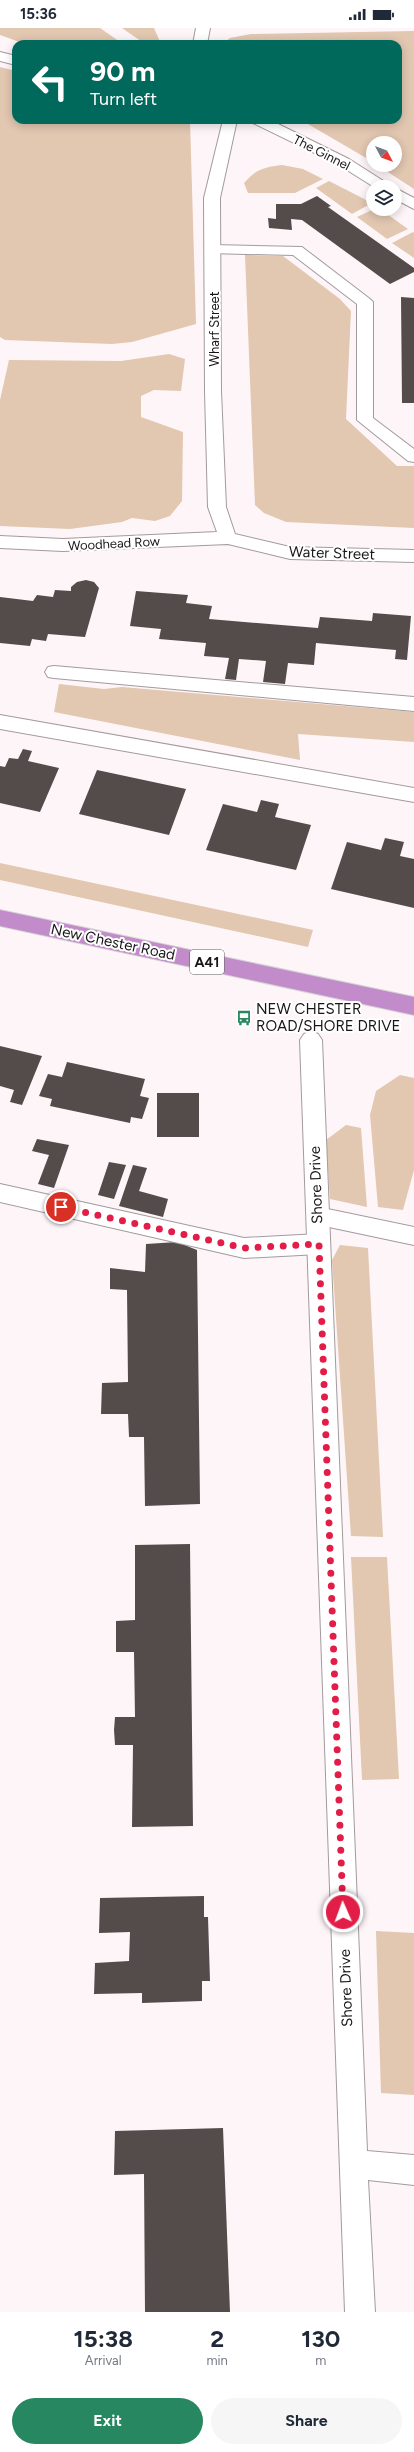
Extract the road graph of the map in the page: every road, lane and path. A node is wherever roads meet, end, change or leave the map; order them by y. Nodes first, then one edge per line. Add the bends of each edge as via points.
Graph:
1 (203, 28) edge
2 (201, 40) edge
3 (0, 56) edge
4 (12, 60) edge
5 (229, 124) edge
6 (266, 124) edge
7 (374, 180) edge
8 (402, 197) edge
9 (414, 204) edge
10 (213, 250) junction
11 (414, 457) edge
12 (228, 538) junction
13 (0, 542) edge
14 (414, 556) edge
15 (54, 672) dead end
16 (414, 704) edge
17 (0, 722) edge
18 (414, 795) edge
19 (0, 918) edge
20 (414, 1006) edge
21 (311, 1040) dead end
22 (0, 1193) edge
23 (318, 1216) junction
24 (414, 1236) edge
25 (319, 1244) junction
26 (353, 2164) junction
27 (414, 2170) edge
28 (360, 2312) edge

1 - 2 street
3 - 4 street
5 - 10 street, Wharf Street via 212,198
6 - 7 street, The Ginnel via 344,162
8 - 9 street
10 - 11 lane via 297,250 365,302 365,420
10 - 12 street, Wharf Street via 213,391 217,507
12 - 13 street, Woodhead Row via 63,545
12 - 14 street, Water Street via 290,553
15 - 16 lane
17 - 18 lane
19 - 20 highway, New Chester Road / A41
21 - 23 street, Shore Drive
22 - 25 lane via 244,1248
23 - 24 lane
23 - 25 street, Shore Drive
25 - 26 street, Shore Drive
26 - 27 street
26 - 28 street, Shore Drive

